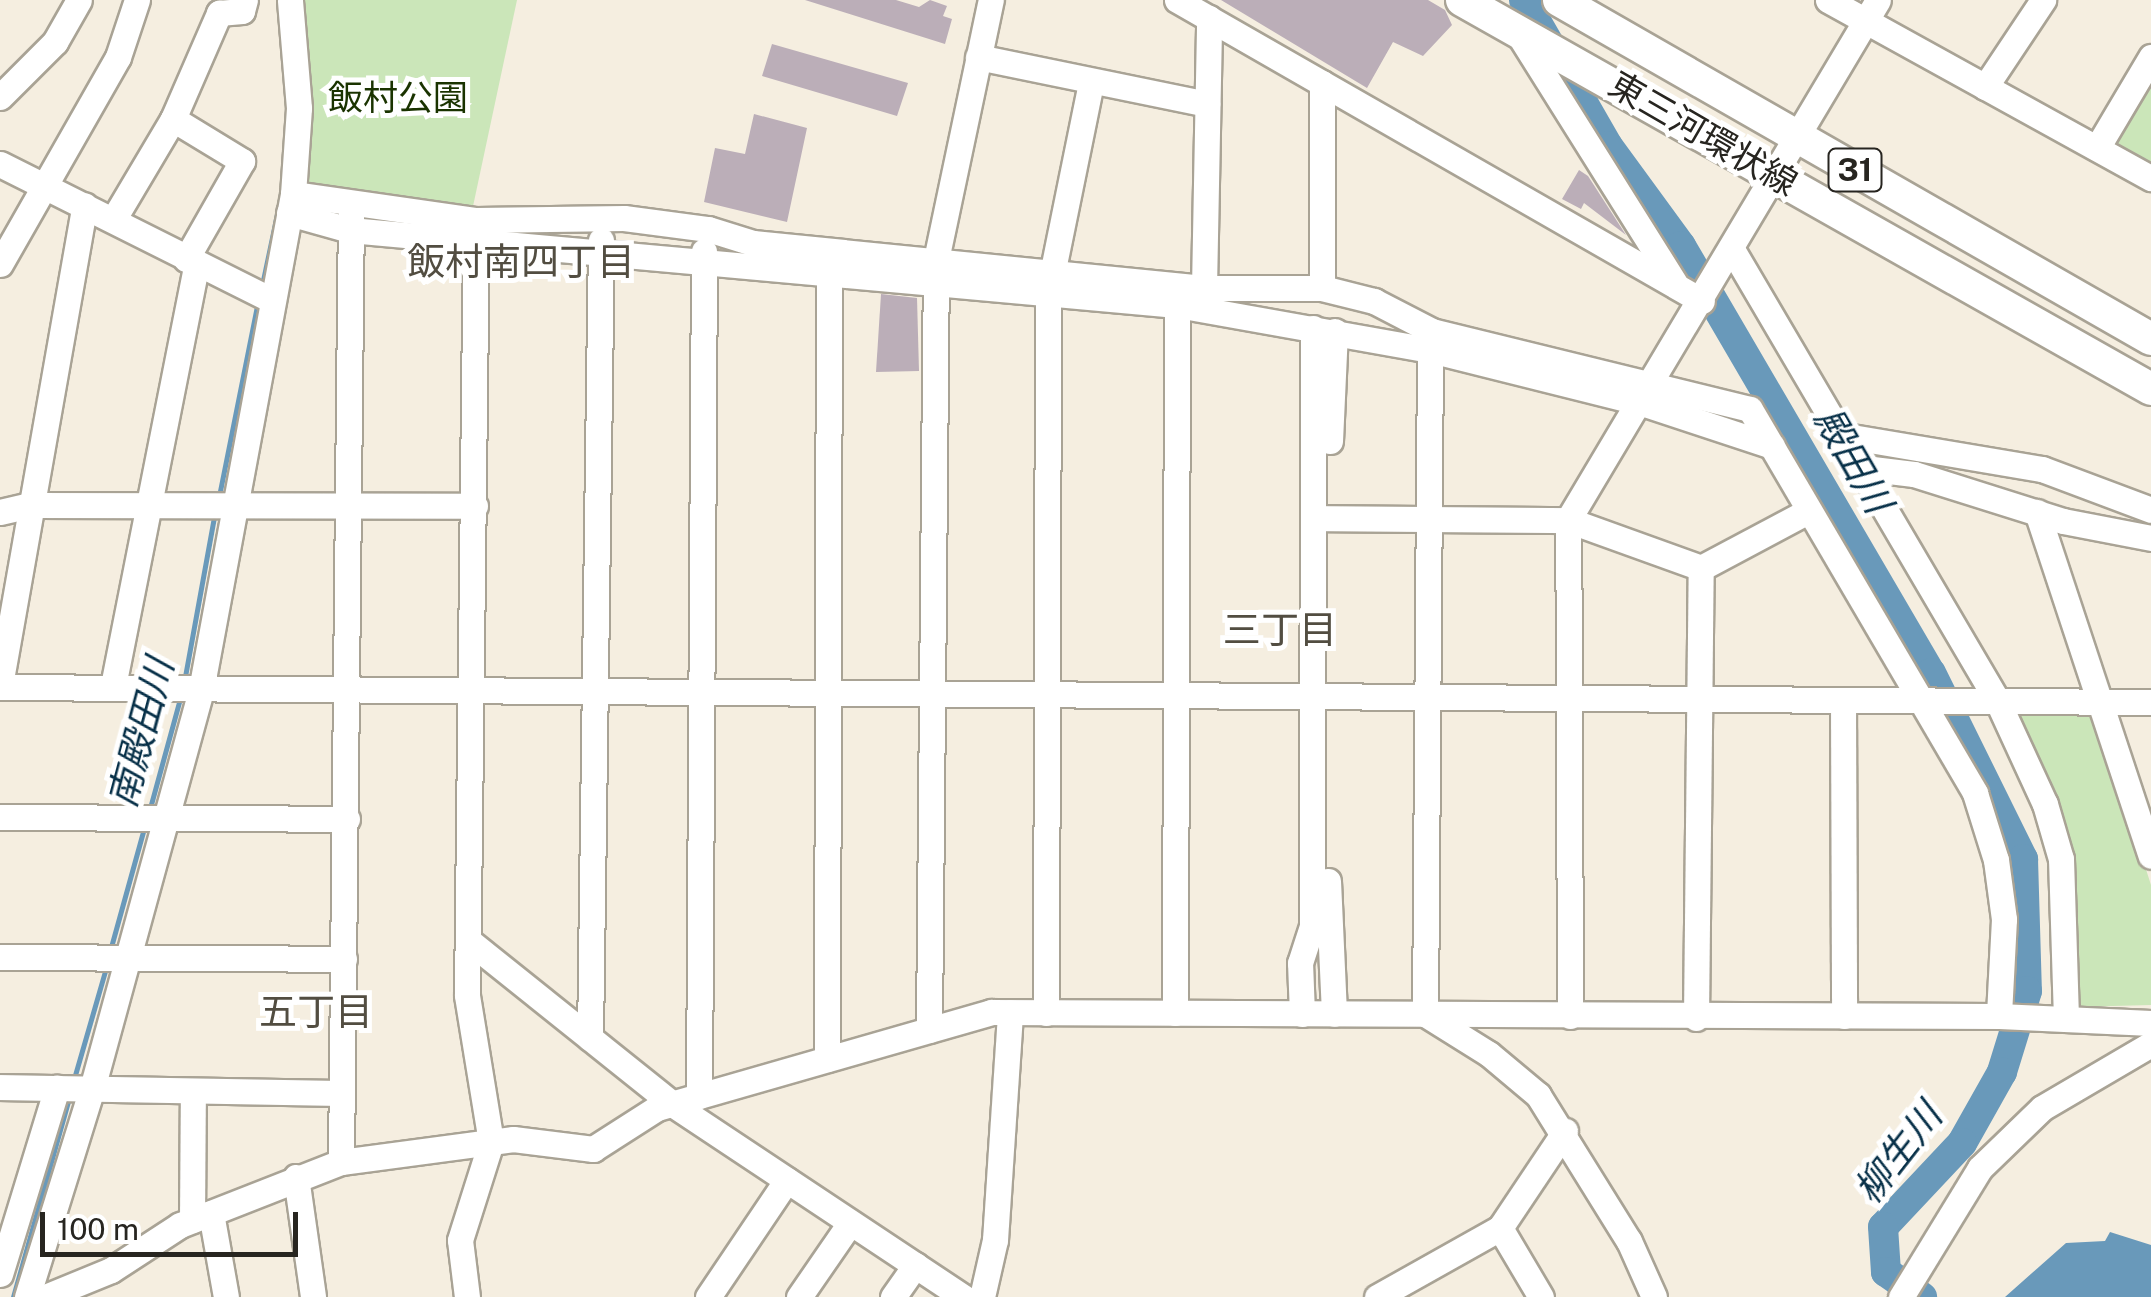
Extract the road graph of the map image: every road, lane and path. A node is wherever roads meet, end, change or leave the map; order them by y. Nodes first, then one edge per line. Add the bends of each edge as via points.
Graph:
1 (79, 0) edge
2 (137, 0) edge
3 (245, 0) edge
4 (290, 0) edge
5 (991, 0) edge
6 (1177, 0) edge
7 (1462, 0) edge
8 (1828, 0) edge
9 (2042, 0) edge
10 (1563, 2) edge
11 (1871, 11) edge
12 (1209, 18) junction
13 (1523, 33) junction
14 (978, 57) junction
15 (2151, 57) edge
16 (1091, 82) junction
17 (1322, 84) junction
18 (1985, 87) junction
19 (0, 97) edge
20 (1208, 104) junction
21 (173, 119) junction
22 (1800, 139) junction
23 (2097, 148) junction
24 (0, 164) edge
25 (1778, 176) junction
26 (2151, 178) edge
27 (40, 188) junction
28 (291, 204) junction
29 (85, 205) junction
30 (351, 217) junction
31 (113, 220) junction
32 (601, 220) junction
33 (704, 229) junction
34 (476, 231) junction
35 (601, 254) junction
36 (1729, 258) junction
37 (191, 262) junction
38 (829, 263) junction
39 (0, 264) edge
40 (704, 264) junction
41 (937, 272) junction
42 (1050, 284) junction
43 (1678, 287) junction
44 (1204, 288) junction
45 (1322, 288) junction
46 (264, 297) junction
47 (1702, 301) junction
48 (1178, 305) junction
49 (1324, 329) junction
50 (2151, 339) edge
51 (1430, 350) junction
52 (2151, 390) edge
53 (1647, 394) junction
54 (1840, 436) junction
55 (1856, 467) junction
56 (223, 504) junction
57 (32, 505) junction
58 (144, 506) junction
59 (476, 506) junction
60 (345, 509) junction
61 (1808, 510) junction
62 (2151, 510) edge
63 (0, 512) edge
64 (2037, 512) junction
65 (1320, 518) junction
66 (1428, 519) junction
67 (1568, 520) junction
68 (2151, 538) edge
69 (1701, 568) junction
70 (0, 686) edge
71 (113, 686) junction
72 (349, 687) junction
73 (475, 688) junction
74 (190, 689) junction
75 (599, 690) junction
76 (702, 691) junction
77 (828, 693) junction
78 (932, 694) junction
79 (1046, 696) junction
80 (1177, 698) junction
81 (1316, 699) junction
82 (1429, 700) junction
83 (1700, 701) junction
84 (1844, 701) junction
85 (1930, 701) junction
86 (1568, 702) junction
87 (1993, 702) junction
88 (2101, 702) junction
89 (2151, 702) edge
90 (0, 817) edge
91 (154, 817) junction
92 (347, 819) junction
93 (2151, 856) edge
94 (469, 940) junction
95 (0, 957) edge
96 (115, 957) junction
97 (344, 958) junction
98 (1010, 1012) junction
99 (1046, 1012) junction
100 (1174, 1013) junction
101 (1302, 1014) junction
102 (1334, 1014) junction
103 (1425, 1014) junction
104 (1570, 1016) junction
105 (1844, 1016) junction
106 (2015, 1017) junction
107 (1696, 1018) junction
108 (2066, 1019) junction
109 (2151, 1024) edge
110 (929, 1030) junction
111 (590, 1038) junction
112 (2151, 1044) edge
113 (827, 1059) junction
114 (0, 1087) edge
115 (75, 1087) junction
116 (193, 1091) junction
117 (342, 1093) junction
118 (698, 1096) junction
119 (671, 1103) junction
120 (1565, 1131) junction
121 (490, 1142) junction
122 (341, 1162) junction
123 (296, 1177) junction
124 (787, 1180) junction
125 (201, 1216) junction
126 (850, 1222) junction
127 (1500, 1228) junction
128 (915, 1265) junction
129 (0, 1274) edge
130 (27, 1297) edge
131 (45, 1297) edge
132 (226, 1297) edge
133 (313, 1297) edge
134 (467, 1297) edge
135 (708, 1297) edge
136 (799, 1297) edge
137 (893, 1297) edge
138 (963, 1297) edge
139 (982, 1297) edge
140 (1376, 1297) edge
141 (1542, 1297) edge
142 (1654, 1297) edge
143 (1901, 1297) edge

1 - 19 street via 55,42
2 - 27 street via 118,56
3 - 21 street via 242,11 219,13
4 - 28 street via 298,108
5 - 14 street
6 - 12 street
7 - 13 main road, 東三河環状線 / 31
8 - 11 street
9 - 18 street
10 - 22 main road, 東三河環状線 / 31
11 - 18 street
11 - 22 street
12 - 17 street
12 - 20 street
13 - 25 main road, 東三河環状線 / 31
13 - 43 street
14 - 16 street
14 - 41 street
15 - 23 street
16 - 20 street
16 - 42 street
17 - 43 street
17 - 45 street
18 - 23 street
20 - 44 street
21 - 31 street
21 - 37 street via 242,161
22 - 25 street
22 - 50 main road, 東三河環状線 / 31
23 - 26 street
24 - 27 street
25 - 36 street
25 - 52 main road, 東三河環状線 / 31
27 - 29 street
27 - 39 street
28 - 30 street
28 - 46 street
29 - 31 street
29 - 57 street
30 - 34 street
30 - 60 street
31 - 37 street
32 - 33 street
32 - 34 street
32 - 35 street
33 - 38 street
33 - 40 street
34 - 35 street
34 - 59 street
35 - 40 street
35 - 75 street
36 - 47 street
36 - 54 street
37 - 46 street
37 - 58 street
38 - 40 street
38 - 41 street
38 - 77 street
40 - 76 street
41 - 42 street
41 - 78 street
42 - 44 street
42 - 48 street
42 - 79 street
43 - 47 street
44 - 45 street
44 - 48 street
45 - 53 street via 1374,301 1432,331
46 - 56 street
47 - 53 street
48 - 49 street
48 - 80 street
49 - 51 street
49 - 65 street
51 - 53 street
51 - 66 street
53 - 61 street via 1772,446
53 - 67 street
54 - 55 street
54 - 62 street via 2042,470
55 - 64 street via 1914,474
55 - 87 street
56 - 58 street
56 - 60 street
56 - 74 street
57 - 58 street
57 - 63 street
57 - 70 street
58 - 71 street
59 - 60 street
59 - 73 street
60 - 72 street
61 - 69 street
61 - 85 street
64 - 68 street
64 - 88 street
65 - 66 street
65 - 81 street
66 - 67 street
66 - 82 street
67 - 69 street
67 - 86 street
69 - 83 street
70 - 71 street
71 - 74 street
72 - 73 street
72 - 74 street
72 - 92 street
73 - 75 street
73 - 94 street
74 - 91 street
75 - 76 street
75 - 111 street
76 - 77 street
76 - 118 street
77 - 78 street
77 - 113 street
78 - 79 street
78 - 110 street
79 - 80 street
79 - 99 street
80 - 81 street
80 - 100 street
81 - 82 street
81 - 101 street via 1312,927 1300,963
81 - 102 street
82 - 86 street
82 - 103 street
83 - 84 street
83 - 86 street
83 - 107 street
84 - 85 street
84 - 105 street
85 - 87 street
85 - 106 street via 1976,793 1996,860
86 - 104 street
87 - 88 street
87 - 108 street via 2046,804 2061,860
88 - 89 street
88 - 93 street
90 - 91 street
91 - 92 street
91 - 96 street
92 - 97 street
94 - 111 street
94 - 121 street via 468,995
95 - 96 street
96 - 97 street
96 - 115 street
97 - 117 street
98 - 99 street
98 - 110 street
98 - 139 street via 995,1240
99 - 100 street
100 - 101 street
101 - 102 street
102 - 103 street
103 - 104 street
103 - 120 street via 1490,1054 1538,1096
104 - 107 street
105 - 106 street
105 - 107 street
106 - 108 street
108 - 109 street
110 - 113 street
111 - 119 street
112 - 143 street via 2042,1108 1980,1168
113 - 118 street
114 - 115 street
115 - 116 street
115 - 129 street
115 - 130 street
116 - 117 street
116 - 125 street
117 - 122 street
118 - 119 street
119 - 121 street via 593,1150
119 - 124 street
120 - 127 street
120 - 142 street
121 - 122 street
121 - 134 street via 460,1240
122 - 123 street
123 - 125 street
123 - 133 street
124 - 126 street
124 - 135 street
125 - 131 street via 110,1270
125 - 132 street
126 - 128 street
126 - 136 street
127 - 140 street
127 - 141 street
128 - 137 street
128 - 138 street

